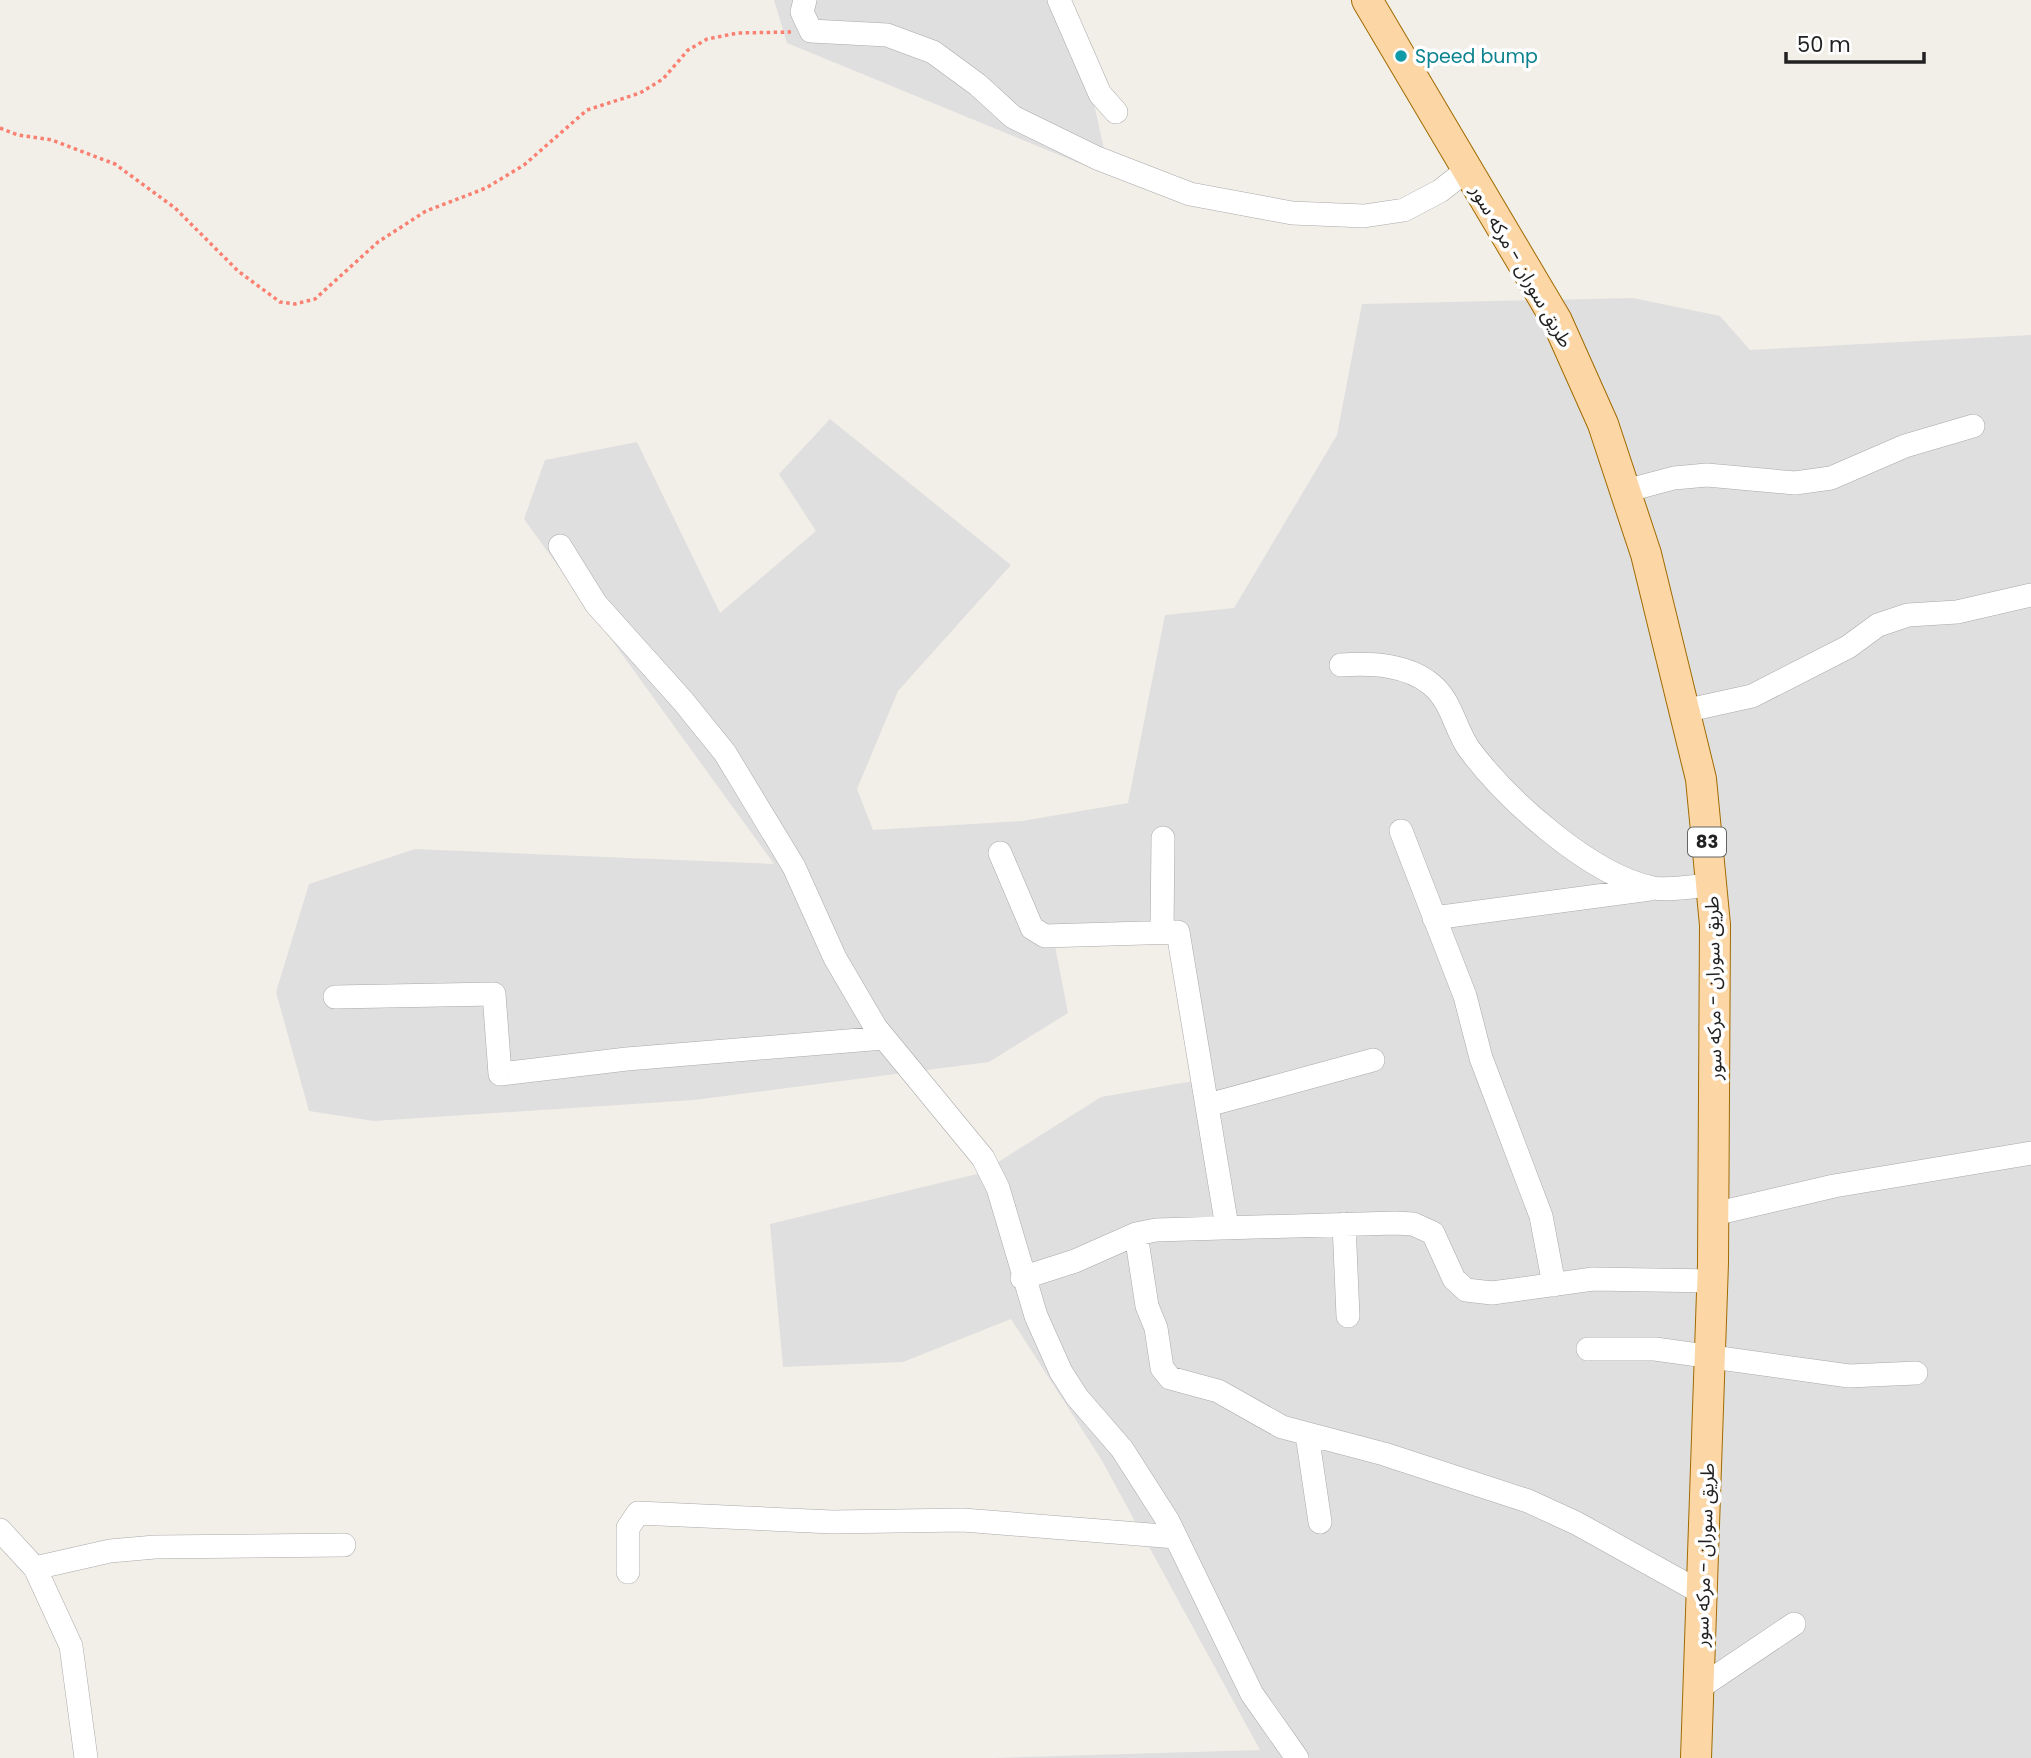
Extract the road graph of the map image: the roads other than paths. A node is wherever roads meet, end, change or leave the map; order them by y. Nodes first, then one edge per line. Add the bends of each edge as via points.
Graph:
1 (805, 0) edge
2 (1059, 0) edge
3 (1367, 0) edge
4 (1116, 112) dead end
5 (1467, 170) junction
6 (1973, 426) dead end
7 (1625, 491) junction
8 (560, 546) dead end
9 (2031, 594) edge
10 (1341, 665) dead end
11 (1684, 711) junction
12 (1401, 831) dead end
13 (1163, 838) dead end
14 (1000, 853) dead end
15 (1712, 886) junction
16 (1655, 888) junction
17 (1434, 918) junction
18 (1162, 932) junction
19 (335, 997) dead end
20 (884, 1038) junction
21 (1373, 1060) dead end
22 (1208, 1105) junction
23 (2031, 1153) edge
24 (1714, 1214) junction
25 (1344, 1224) junction
26 (1227, 1227) junction
27 (1136, 1234) junction
28 (1022, 1278) junction
29 (1713, 1281) junction
30 (1554, 1284) junction
31 (1348, 1316) dead end
32 (1588, 1349) dead end
33 (1710, 1357) junction
34 (1916, 1373) dead end
35 (1307, 1434) junction
36 (1320, 1522) dead end
37 (0, 1530) edge
38 (1176, 1537) junction
39 (344, 1545) dead end
40 (34, 1568) junction
41 (628, 1572) dead end
42 (1702, 1593) junction
43 (1794, 1624) dead end
44 (1699, 1688) junction
45 (86, 1758) edge
46 (1297, 1758) edge
47 (1696, 1758) edge

1 - 5 street via 802,12 811,32 887,34 933,52 1013,117 1087,154 1190,194 1292,213 1364,216 1404,210
2 - 4 street via 1100,94
3 - 5 main road, طريق سوران - مركه سور / 83
5 - 7 main road, طريق سوران - مركه سور / 83 via 1557,321 1603,424
6 - 7 street via 1905,446 1831,478 1795,483 1707,475
7 - 11 main road, طريق سوران - مركه سور / 83 via 1646,554
8 - 20 street via 596,604 725,753 794,867 835,958
9 - 11 street via 1957,612 1908,615 1878,625 1848,648 1752,696
10 - 16 street via 1373,663 1431,684 1446,701 1463,740 1518,804 1613,876
11 - 15 main road, طريق سوران - مركه سور / 83 via 1701,779
12 - 17 street
13 - 18 street
14 - 18 street via 1032,928 1045,936
15 - 16 street
15 - 24 main road, طريق سوران - مركه سور / 83
16 - 17 street
17 - 30 street via 1541,1216
18 - 22 street via 1178,932
19 - 20 street via 494,994 500,1074
20 - 28 street via 983,1158 998,1188
21 - 22 street
22 - 26 street
23 - 24 street via 1834,1186
24 - 29 main road, طريق سوران - مركه سور / 83
25 - 26 street
25 - 30 street via 1413,1224 1433,1233 1454,1279 1466,1290 1492,1293
25 - 31 street
26 - 27 street
27 - 28 street
27 - 35 street via 1147,1306 1156,1328 1162,1368 1170,1378 1218,1391 1260,1417
28 - 38 street via 1061,1372 1122,1449
29 - 30 street via 1593,1279
29 - 33 main road, طريق سوران - مركه سور / 83
32 - 33 street via 1655,1349
33 - 34 street via 1849,1376
33 - 42 main road, طريق سوران - مركه سور / 83
35 - 36 street
35 - 42 street via 1384,1454 1528,1502
37 - 40 street
38 - 41 street via 963,1520 832,1522 638,1513 628,1528
38 - 46 street via 1252,1694
39 - 40 street via 155,1547 110,1551
40 - 45 street via 71,1646
42 - 44 main road, طريق سوران - مركه سور / 83
43 - 44 street
44 - 47 main road, طريق سوران - مركه سور / 83

